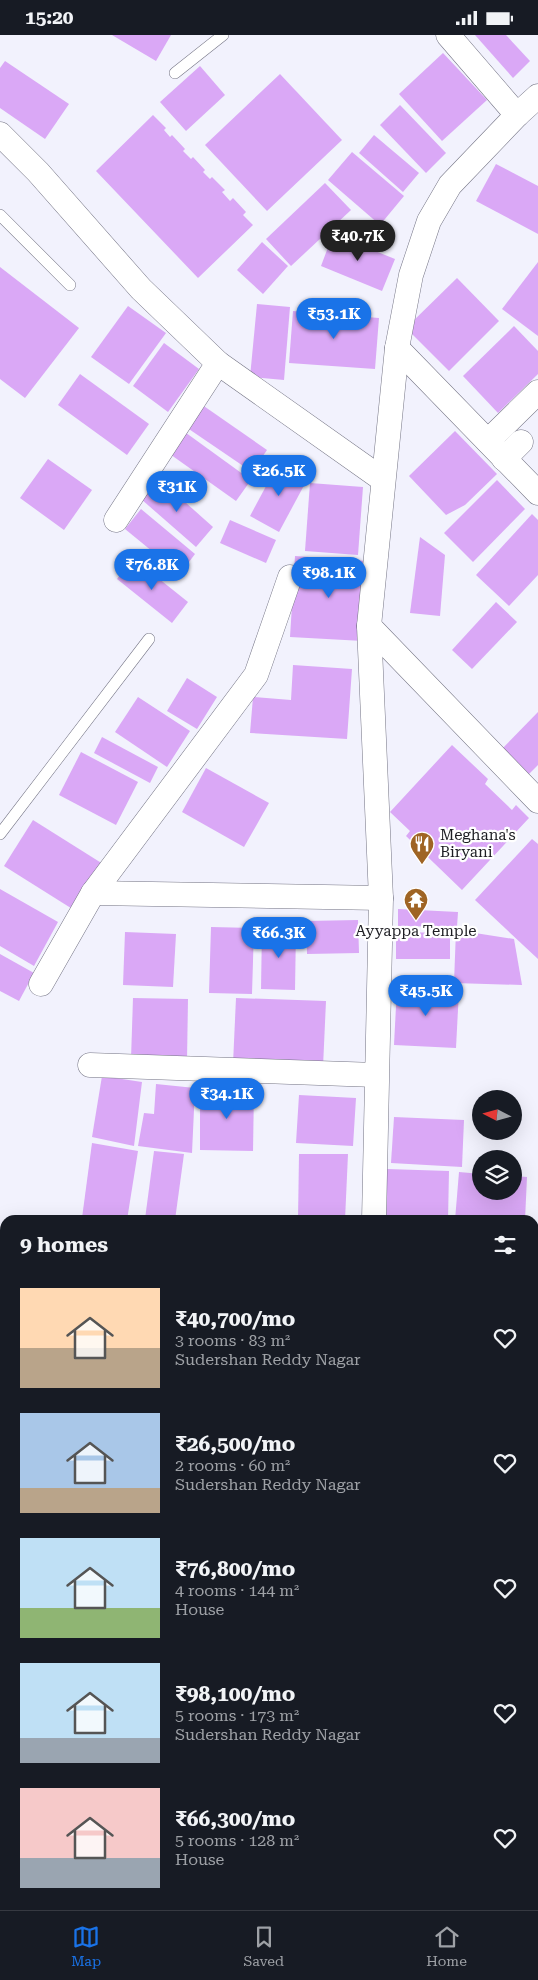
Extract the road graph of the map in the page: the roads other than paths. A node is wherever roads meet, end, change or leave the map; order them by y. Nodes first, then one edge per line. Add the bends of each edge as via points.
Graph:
1 (223, 35) edge
2 (448, 35) edge
3 (175, 73) dead end
4 (538, 96) edge
5 (517, 115) junction
6 (0, 134) edge
7 (0, 215) edge
8 (70, 285) dead end
9 (397, 348) junction
10 (218, 363) junction
11 (538, 392) edge
12 (488, 441) junction
13 (522, 457) edge
14 (382, 479) junction
15 (538, 493) edge
16 (116, 520) dead end
17 (290, 577) dead end
18 (369, 627) junction
19 (149, 639) dead end
20 (538, 801) edge
21 (0, 833) edge
22 (93, 893) junction
23 (381, 898) junction
24 (42, 984) dead end
25 (90, 1065) dead end
26 (376, 1075) junction
27 (374, 1215) edge

1 - 3 lane
2 - 5 street
4 - 5 street
5 - 9 street via 450,185 429,221 411,275
6 - 10 street via 38,172 141,289
7 - 8 lane
9 - 12 street
9 - 14 street
10 - 14 street
10 - 16 street
11 - 12 street
12 - 13 street
13 - 15 street
14 - 18 street
17 - 22 street via 256,675
18 - 20 street
18 - 23 street
19 - 21 lane
22 - 23 street
22 - 24 street
23 - 26 street
25 - 26 street
26 - 27 street

